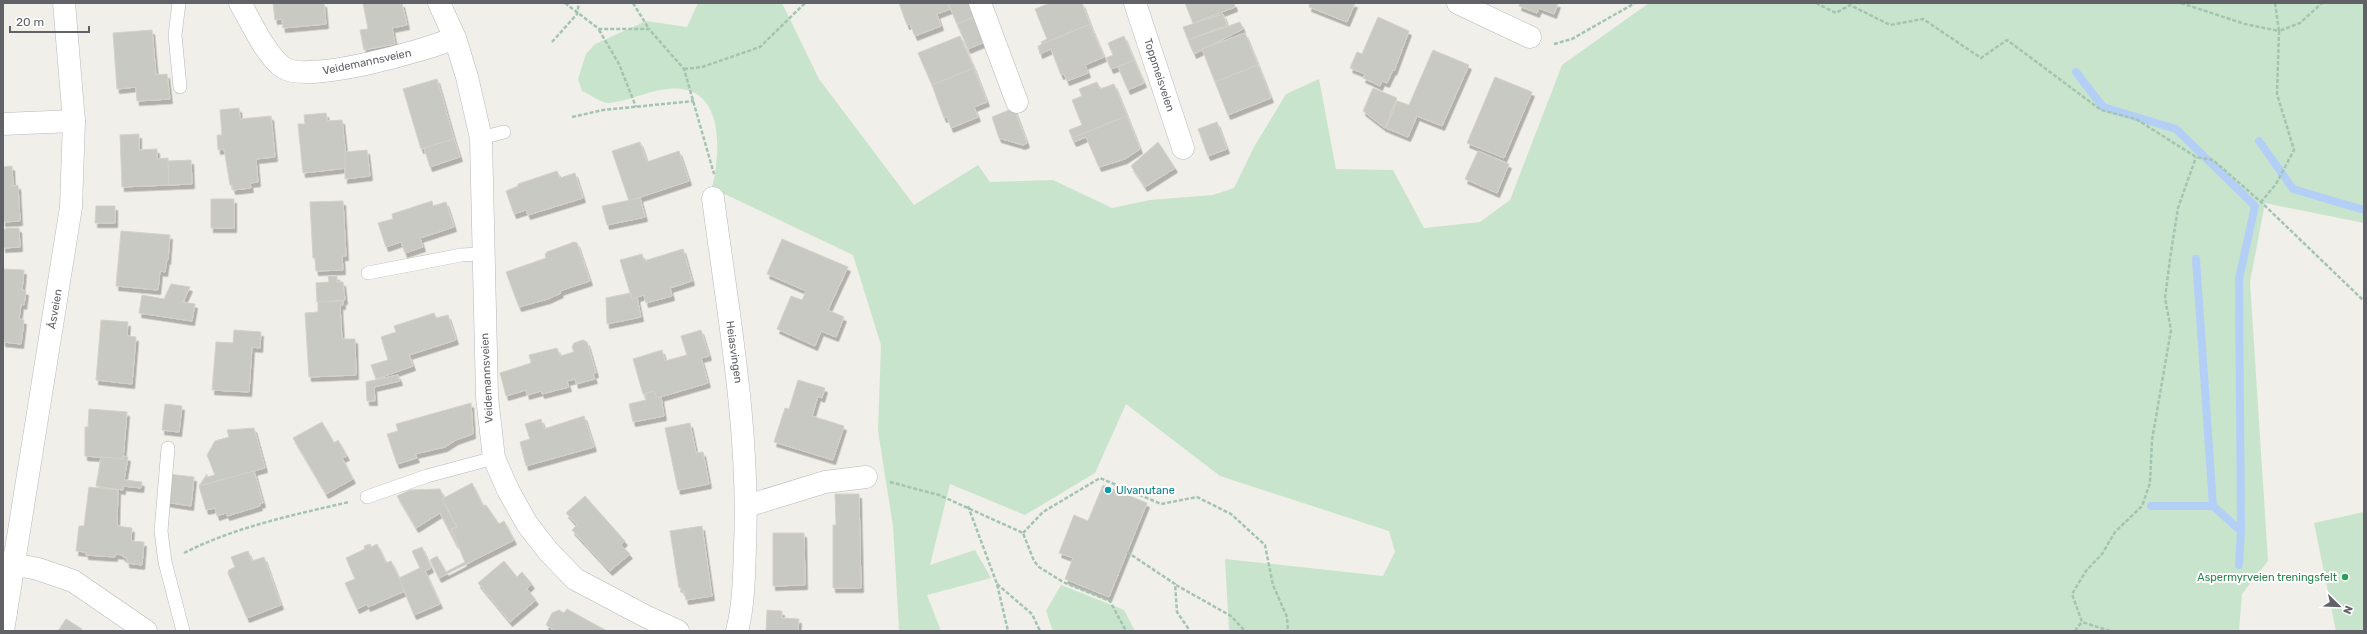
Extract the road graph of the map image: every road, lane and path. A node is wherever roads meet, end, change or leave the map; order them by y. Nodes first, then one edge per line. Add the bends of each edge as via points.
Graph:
1 (64, 3) edge
2 (179, 3) edge
3 (240, 3) edge
4 (439, 3) edge
5 (565, 3) edge
6 (580, 3) edge
7 (633, 3) edge
8 (805, 3) edge
9 (980, 3) edge
10 (1135, 3) edge
11 (1458, 3) edge
12 (1636, 3) edge
13 (1816, 3) edge
14 (2181, 3) edge
15 (2275, 3) edge
16 (2322, 3) edge
17 (577, 14) junction
18 (599, 29) junction
19 (649, 29) junction
20 (2279, 30) junction
21 (1530, 37) joint
22 (455, 38) junction
23 (552, 42) dead end
24 (684, 69) junction
25 (180, 87) dead end
26 (694, 101) junction
27 (1016, 102) dead end
28 (636, 107) junction
29 (572, 117) dead end
30 (74, 121) junction
31 (3, 124) edge
32 (504, 132) dead end
33 (481, 138) junction
34 (1183, 148) dead end
35 (2196, 157) junction
36 (713, 198) joint
37 (2261, 202) junction
38 (482, 254) junction
39 (368, 273) dead end
40 (2364, 302) edge
41 (168, 448) dead end
42 (494, 458) junction
43 (866, 477) joint
44 (367, 497) joint
45 (747, 506) junction
46 (968, 506) junction
47 (1023, 532) junction
48 (1127, 552) dead end
49 (165, 562) junction
50 (8, 564) edge
51 (997, 584) junction
52 (1175, 584) junction
53 (5, 622) edge
54 (2082, 622) junction
55 (146, 631) edge
56 (183, 631) edge
57 (678, 631) edge
58 (737, 631) edge
59 (1008, 631) edge
60 (1040, 631) edge
61 (1126, 631) edge
62 (1190, 631) edge
63 (1245, 631) edge
64 (1288, 631) edge
65 (2075, 631) edge
66 (2110, 631) edge

1 - 30 street, Åsveien
2 - 25 lane via 174,35
3 - 22 street, Veidemannsveien via 274,60 285,69 299,72 323,72 432,48
4 - 22 street, Veidemannsveien
5 - 17 path
6 - 17 path
7 - 19 path
8 - 24 path via 760,47 702,67
9 - 27 street
10 - 34 street, Toppmeisveien
11 - 21 street
12 - 21 path via 1572,39 1555,44
13 - 35 path via 1836,13 1850,5 1890,25 1924,19 1982,58 2007,40 2101,110 2136,119
14 - 20 path via 2245,24
15 - 20 path
16 - 20 path via 2300,23
17 - 18 path
17 - 23 path
18 - 19 path
18 - 28 path via 619,64
19 - 24 path
20 - 37 path via 2277,94 2294,150 2276,184
22 - 33 street, Veidemannsveien
24 - 26 path
26 - 28 path
26 - 36 path via 715,170
28 - 29 path
30 - 31 street
30 - 50 street, Åsveien via 69,228
32 - 33 lane
33 - 38 street, Veidemannsveien
35 - 37 path via 2213,160
35 - 54 path via 2178,208 2171,252 2165,298 2171,330 2152,440 2150,483 2142,506 2115,532 2072,594
36 - 45 street, Heiasvingen via 739,395
37 - 40 path
38 - 39 lane via 461,255
38 - 42 street, Veidemannsveien via 487,397
41 - 49 lane via 161,507
42 - 44 lane via 427,476
42 - 57 street, Veidemannsveien via 527,524 575,579 647,618
43 - 45 street via 826,482
43 - 46 path via 939,494
44 - 49 path via 278,519 202,544
45 - 58 street, Heiasvingen via 743,588
46 - 47 path
46 - 51 path
47 - 61 path via 1034,561 1039,567 1063,582 1110,601
47 - 64 path via 1043,512 1100,478 1161,504 1197,497 1231,514 1265,545 1273,585 1288,617
48 - 52 path
49 - 56 lane
50 - 53 street, Åsveien
50 - 55 street via 38,569 73,581
51 - 59 path
51 - 60 path via 1032,614
52 - 62 path via 1176,612
52 - 63 path via 1231,616
54 - 65 path
54 - 66 path

